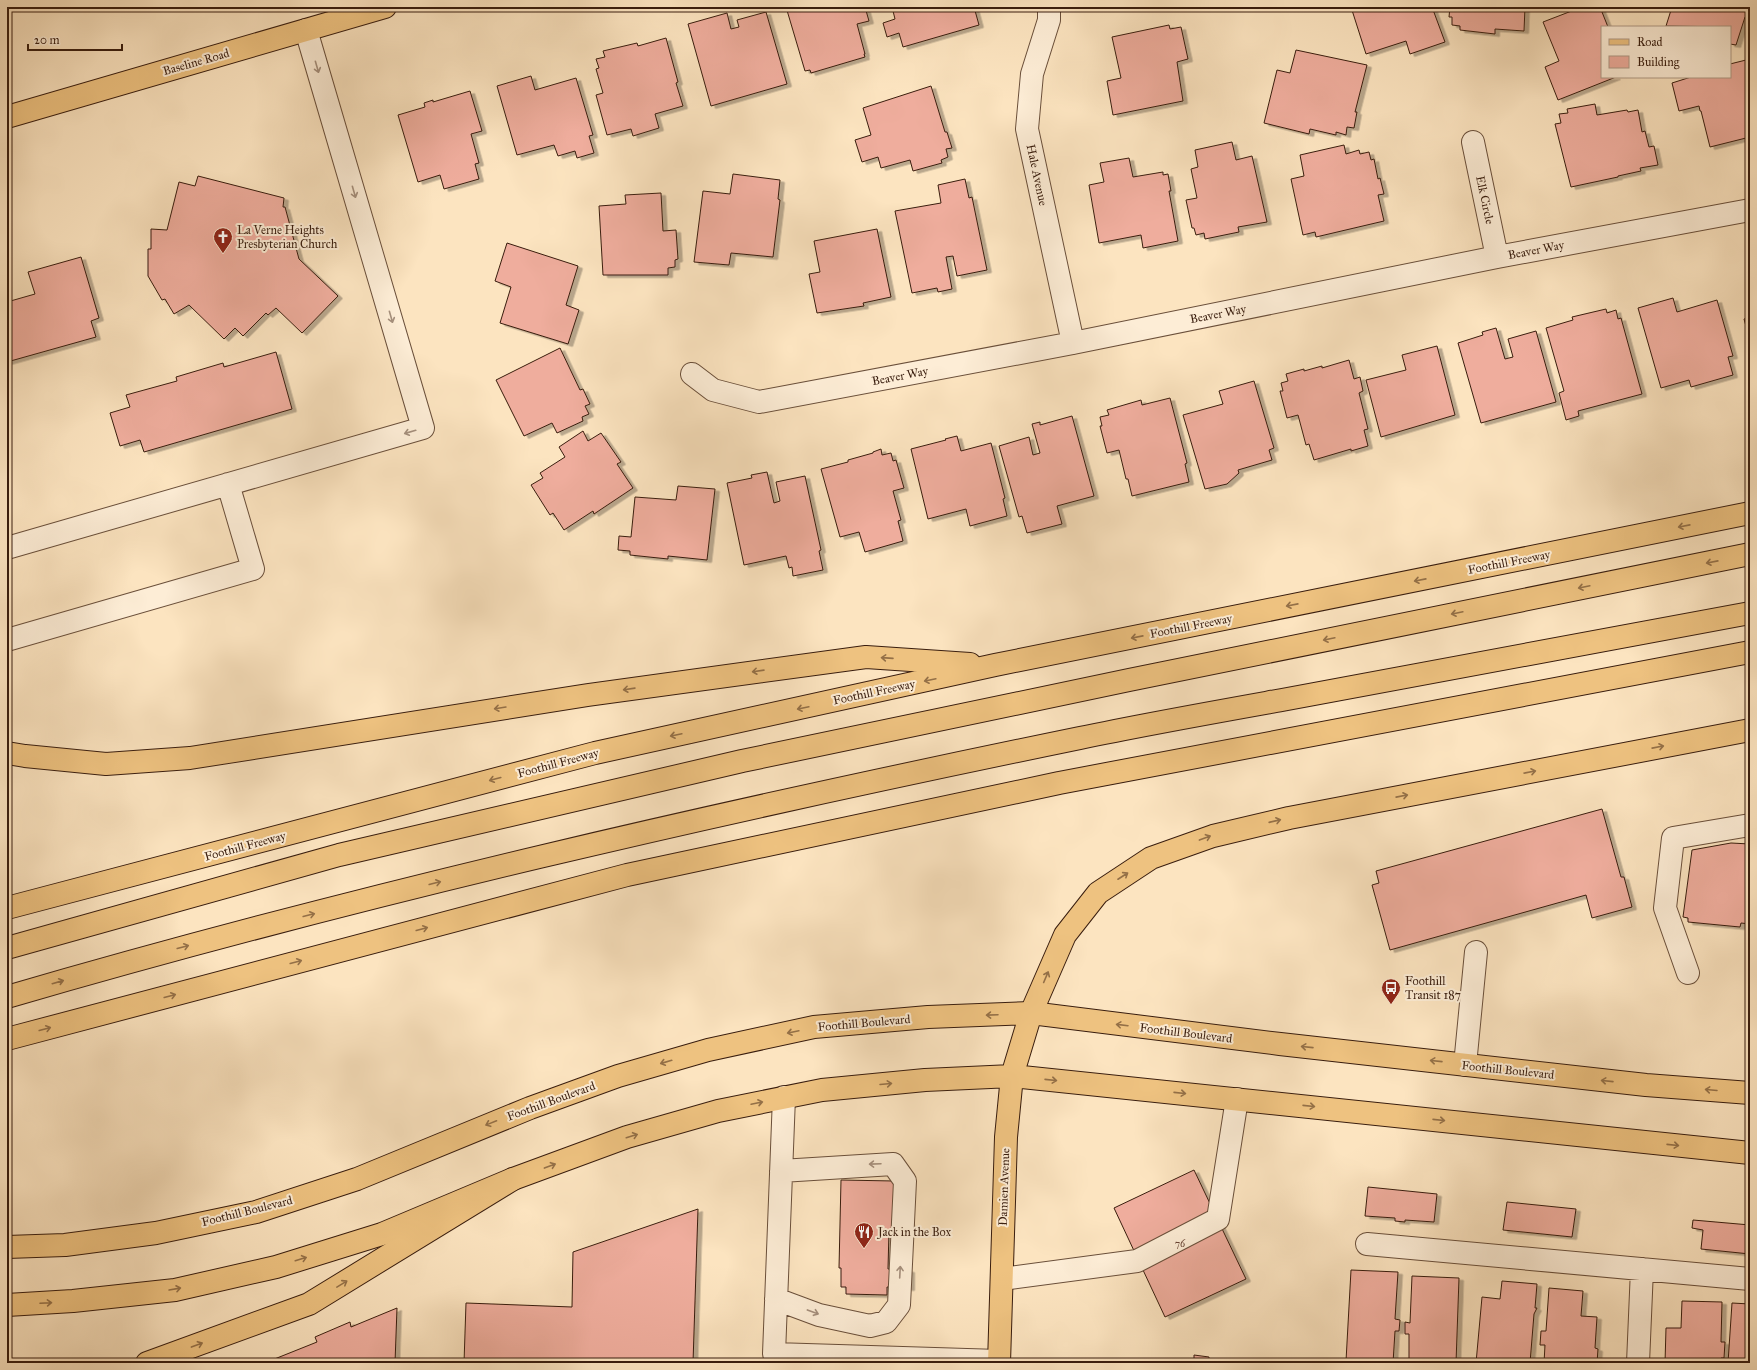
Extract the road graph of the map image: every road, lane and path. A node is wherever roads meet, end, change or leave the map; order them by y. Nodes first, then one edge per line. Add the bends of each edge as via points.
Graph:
1 (385, 7) edge
2 (1049, 7) edge
3 (306, 30) junction
4 (7, 117) edge
5 (1473, 142) dead end
6 (1750, 210) edge
7 (1497, 258) junction
8 (1073, 343) junction
9 (692, 374) dead end
10 (228, 484) junction
11 (1750, 513) edge
12 (7, 548) edge
13 (1750, 554) edge
14 (1750, 613) edge
15 (7, 640) edge
16 (1750, 652) edge
17 (995, 665) junction
18 (1750, 730) edge
19 (7, 753) edge
20 (1750, 824) edge
21 (7, 908) edge
22 (7, 948) edge
23 (1476, 952) dead end
24 (1688, 973) dead end
25 (7, 997) edge
26 (1030, 1013) junction
27 (7, 1039) edge
28 (1465, 1065) junction
29 (1012, 1076) junction
30 (1750, 1094) edge
31 (784, 1098) junction
32 (1237, 1099) junction
33 (1750, 1153) edge
34 (781, 1171) junction
35 (513, 1179) junction
36 (1366, 1244) dead end
37 (7, 1247) edge
38 (1642, 1269) junction
39 (1002, 1279) junction
40 (1750, 1279) edge
41 (776, 1299) junction
42 (7, 1305) edge
43 (999, 1362) edge
44 (147, 1363) edge
45 (1638, 1363) edge

1 - 3 main road, Baseline Road
2 - 8 street, Hale Avenue via 1049,20 1032,74 1027,129
3 - 4 main road, Baseline Road
3 -> 10 street via 423,428
5 - 7 street, Elk Circle
6 - 7 street, Beaver Way
7 - 8 street, Beaver Way
8 - 9 street, Beaver Way via 759,402 713,390
10 - 12 street
10 - 15 street via 253,570
11 -> 17 main road, Foothill Freeway
13 -> 22 main road via 742,761 339,855
25 -> 14 main road via 124,963 365,901 811,795 1083,737
27 -> 16 main road via 627,875 1059,783
17 -> 19 main road via 866,657 588,695 190,758 106,764
17 -> 21 main road, Foothill Freeway via 595,753
26 -> 18 main road, Damien Avenue via 1065,935 1098,893 1151,858 1213,836 1289,818
20 - 24 street via 1673,838 1665,908
23 - 28 street
28 -> 26 main road, Foothill Boulevard
26 - 29 main road, Damien Avenue
26 -> 37 main road, Foothill Boulevard via 928,1017 814,1027 708,1050 603,1081 357,1179 256,1212 148,1234 65,1245
30 -> 28 main road, Foothill Boulevard
31 -> 29 main road via 822,1090 925,1080
29 -> 32 main road
29 - 39 main road, Damien Avenue via 1006,1137
31 - 34 street
35 -> 31 main road via 627,1137 718,1111
32 -> 33 main road
32 - 39 street via 1218,1219 1137,1261
34 - 41 street
41 -> 34 street via 819,1314 870,1326 886,1322 899,1305 905,1181 893,1164
42 -> 35 main road via 176,1290 276,1267 382,1234
44 -> 35 main road via 309,1304
36 - 38 street
38 - 40 street
38 - 45 street
39 - 43 main road, Damien Avenue
41 - 43 street via 774,1354

